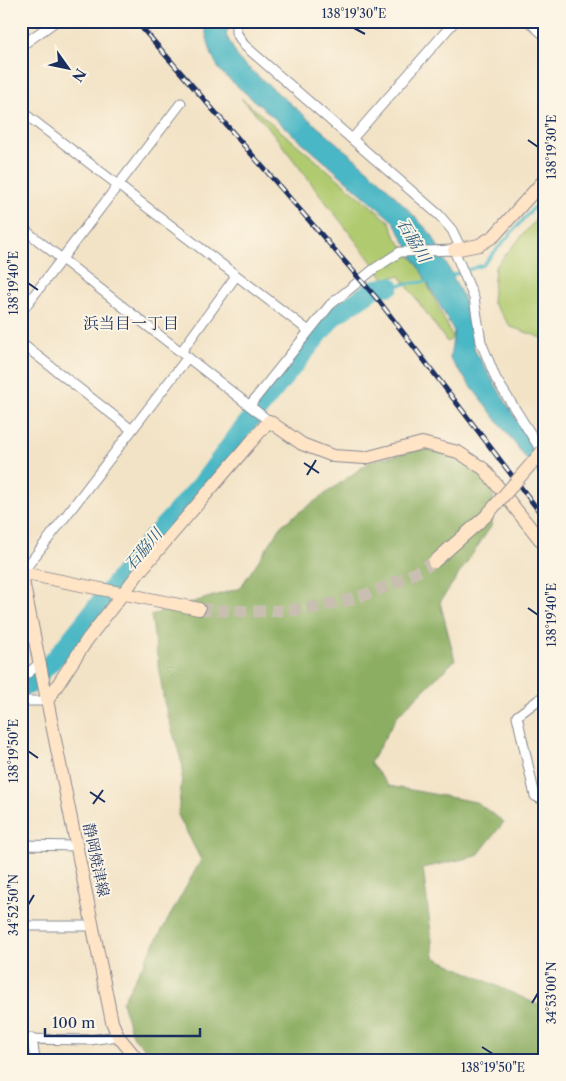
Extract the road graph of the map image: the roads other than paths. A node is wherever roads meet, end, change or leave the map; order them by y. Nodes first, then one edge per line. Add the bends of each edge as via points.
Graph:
1 (56, 21) edge
2 (236, 21) edge
3 (455, 21) edge
4 (528, 21) edge
5 (545, 36) edge
6 (21, 46) edge
7 (181, 103) dead end
8 (21, 111) edge
9 (352, 139) junction
10 (545, 179) edge
11 (118, 185) junction
12 (21, 227) edge
13 (458, 249) junction
14 (62, 260) junction
15 (236, 276) junction
16 (21, 312) edge
17 (309, 331) junction
18 (21, 343) edge
19 (185, 354) junction
20 (250, 405) junction
21 (269, 421) junction
22 (132, 430) junction
23 (545, 448) edge
24 (545, 456) edge
25 (545, 546) edge
26 (434, 562) tunnel mouth
27 (21, 572) edge
28 (120, 593) junction
29 (199, 609) tunnel mouth
30 (40, 666) junction
31 (21, 674) edge
32 (45, 695) junction
33 (545, 695) edge
34 (21, 701) edge
35 (545, 801) edge
36 (21, 846) edge
37 (77, 846) junction
38 (21, 926) edge
39 (94, 926) junction
40 (118, 1036) junction
41 (32, 1038) junction
42 (21, 1039) edge
43 (35, 1060) edge
44 (138, 1060) edge

1 - 6 street
2 - 9 street via 236,32 244,45
3 - 9 street
4 - 5 street
7 - 11 street
8 - 11 street
9 - 13 street via 439,215 452,230
10 - 13 street via 494,236 479,246
11 - 14 street
11 - 15 street
12 - 14 street
13 - 17 street via 400,252 330,305
13 - 24 street via 459,264 474,298 481,342 496,379
14 - 16 street
14 - 19 street
15 - 17 street
15 - 19 street
17 - 20 street
18 - 22 street
19 - 20 street
19 - 22 street
20 - 21 street
21 - 25 street via 302,444 333,456 365,458 422,443 458,452 484,469
21 - 28 street
22 - 27 street
23 - 26 street, bridge via 486,516
27 - 28 street
27 - 30 street, 静岡焼津線
28 - 29 street
28 - 32 street
30 - 31 street
30 - 32 street, 静岡焼津線
32 - 34 street
32 - 37 street, 静岡焼津線
33 - 35 street via 517,716 535,796
36 - 37 street
37 - 39 street, 静岡焼津線
38 - 39 street
39 - 40 street, 静岡焼津線 via 112,1022
40 - 41 street via 90,1040
40 - 44 street, 静岡焼津線
41 - 42 street
41 - 43 street

